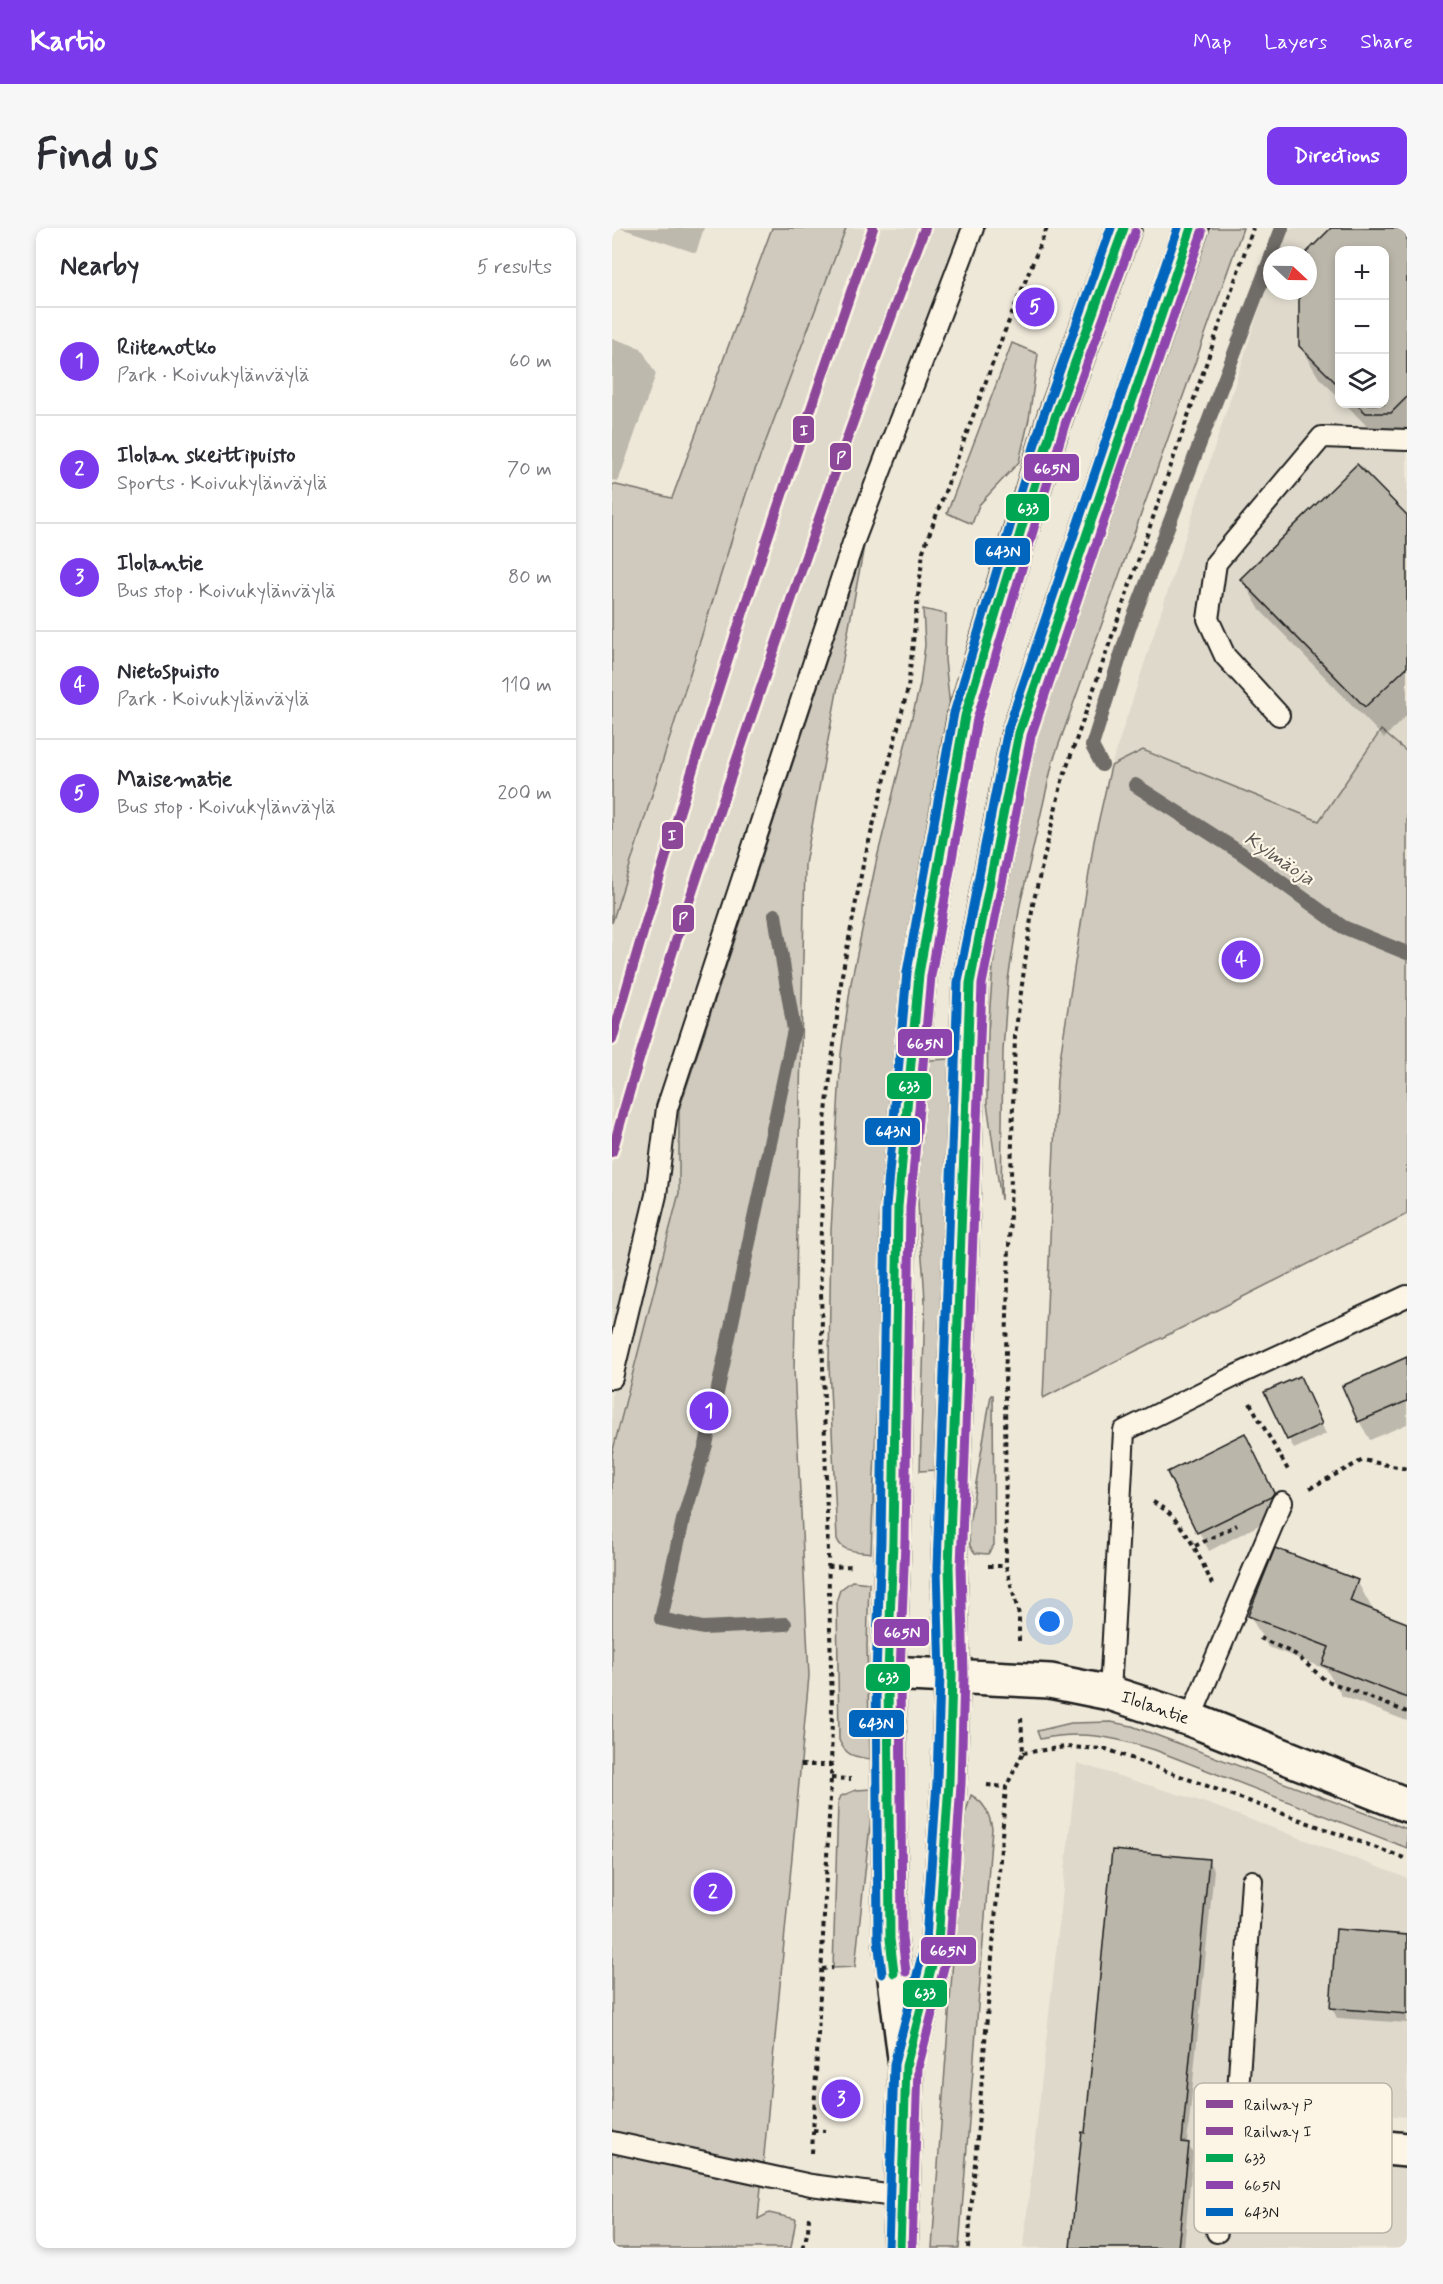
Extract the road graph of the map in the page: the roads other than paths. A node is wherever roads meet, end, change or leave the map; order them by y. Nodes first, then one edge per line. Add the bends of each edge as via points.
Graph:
1 (973, 228) edge
2 (1124, 228) edge
3 (1191, 228) edge
4 (1407, 440) edge
5 (1279, 715) dead end
6 (1407, 1296) edge
7 (612, 1378) edge
8 (1282, 1502) dead end
9 (888, 1673) junction
10 (952, 1676) junction
11 (1110, 1693) junction
12 (1190, 1719) junction
13 (1407, 1805) edge
14 (1252, 1881) dead end
15 (906, 2066) junction
16 (1239, 2083) edge
17 (612, 2142) edge
18 (1392, 2149) edge
19 (1407, 2150) edge
20 (902, 2197) junction
21 (900, 2248) edge

1 - 7 lane via 853,543 667,1108 656,1195
2 - 9 main road via 1054,420 964,716 919,974 898,1207
3 - 10 main road via 1019,733 970,982 949,1567
4 - 5 lane via 1322,436 1216,563 1208,620 1225,656
6 - 11 lane via 1124,1431
8 - 12 lane
9 - 10 main road, Ilolantie
9 - 15 main road via 890,1939
10 - 11 main road, Ilolantie via 1050,1681
10 - 15 main road via 950,1783 938,1942
11 - 12 main road, Ilolantie
12 - 13 main road, Ilolantie
14 - 16 lane
15 - 20 main road
17 - 20 lane via 810,2185
18 - 19 main road
20 - 21 main road

